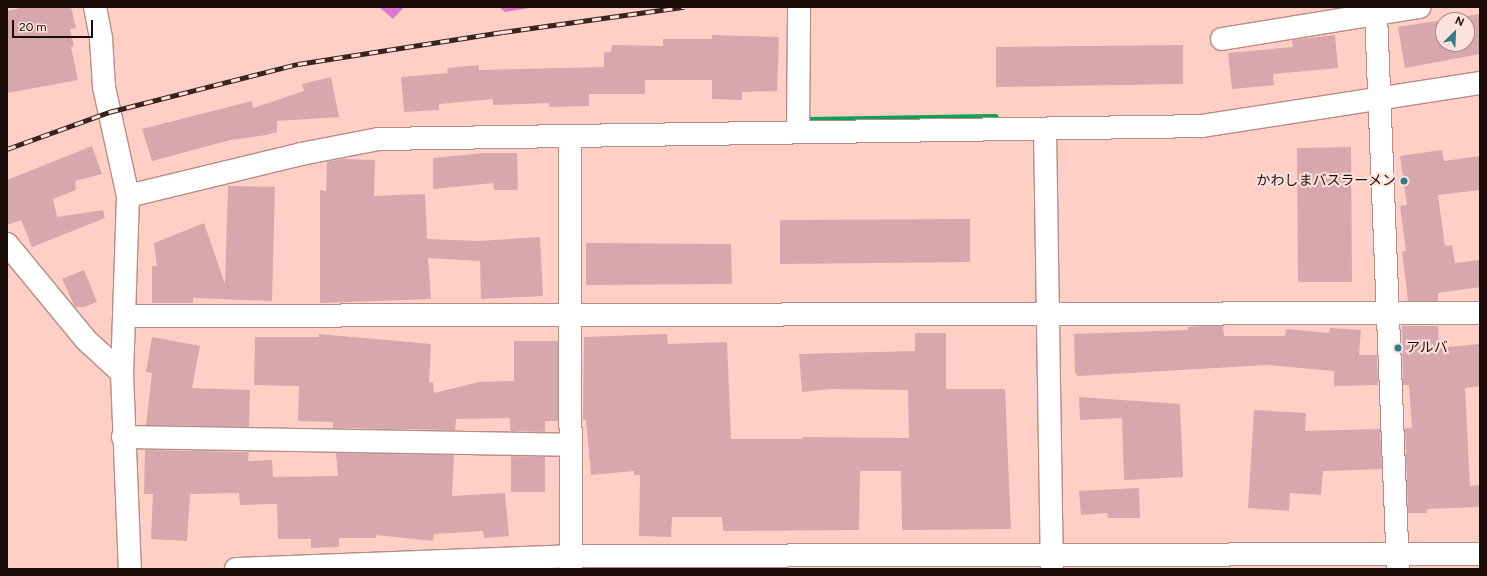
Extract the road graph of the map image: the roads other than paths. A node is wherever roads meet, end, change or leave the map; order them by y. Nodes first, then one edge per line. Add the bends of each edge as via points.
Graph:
1 (95, 7) edge
2 (799, 7) edge
3 (1419, 7) edge
4 (1376, 14) junction
5 (1222, 39) dead end
6 (1480, 83) edge
7 (1380, 99) junction
8 (1044, 129) junction
9 (798, 132) junction
10 (570, 136) junction
11 (128, 196) junction
12 (7, 244) edge
13 (1388, 313) junction
14 (1480, 313) edge
15 (1048, 314) junction
16 (571, 315) junction
17 (124, 316) junction
18 (122, 373) junction
19 (123, 437) junction
20 (571, 445) junction
21 (1480, 554) edge
22 (800, 562) edge
23 (1052, 562) edge
24 (1398, 562) edge
25 (571, 563) edge
26 (130, 569) edge
27 (236, 569) edge

1 - 11 street via 101,39 104,87
2 - 9 street
3 - 4 street
4 - 5 street
4 - 7 street
6 - 7 street
7 - 8 street via 1202,126
7 - 13 street
8 - 9 street
8 - 15 street
9 - 10 street
10 - 11 street via 380,139 301,154
10 - 16 street
11 - 17 street
12 - 18 street via 86,340
13 - 14 street
13 - 15 street
13 - 24 street
15 - 16 street
15 - 23 street
16 - 17 street
16 - 20 street
17 - 18 street
18 - 19 street
19 - 20 street
19 - 26 street
20 - 25 street
21 - 24 street
22 - 23 street
22 - 25 street
23 - 24 street
25 - 27 street

